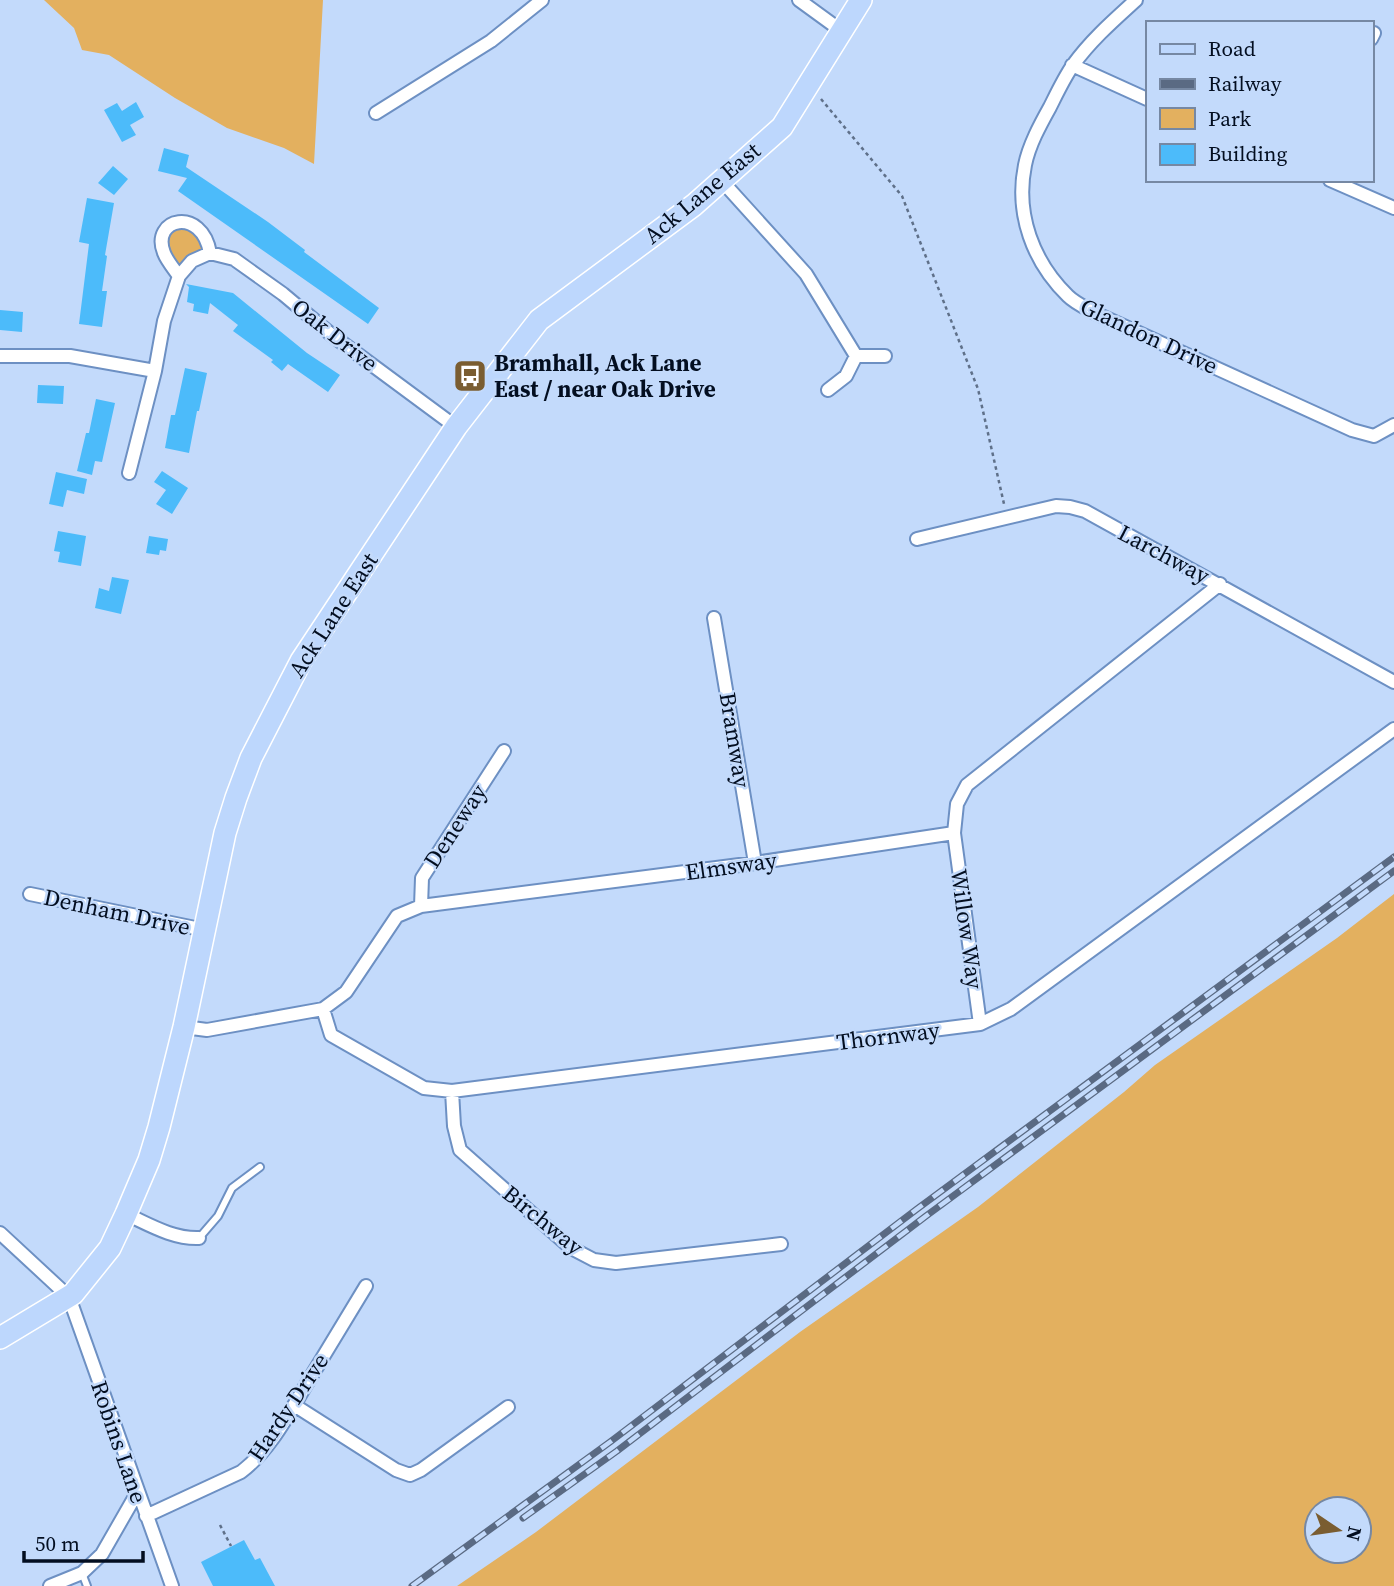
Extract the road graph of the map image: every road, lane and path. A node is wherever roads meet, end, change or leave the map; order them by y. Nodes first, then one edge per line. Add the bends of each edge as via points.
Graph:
1 (542, 0) edge
2 (799, 0) edge
3 (861, 0) edge
4 (1136, 0) edge
5 (843, 32) junction
6 (1072, 65) junction
7 (808, 83) junction
8 (1146, 99) edge
9 (376, 113) dead end
10 (722, 180) junction
11 (1335, 182) edge
12 (1394, 208) edge
13 (210, 253) junction
14 (179, 276) junction
15 (0, 356) edge
16 (856, 356) junction
17 (885, 356) dead end
18 (155, 371) junction
19 (828, 390) dead end
20 (1394, 425) edge
21 (456, 427) junction
22 (129, 472) dead end
23 (1008, 518) junction
24 (917, 540) dead end
25 (1220, 584) junction
26 (714, 618) dead end
27 (1394, 682) edge
28 (1394, 729) edge
29 (504, 751) dead end
30 (954, 833) junction
31 (755, 863) junction
32 (30, 894) dead end
33 (421, 906) junction
34 (205, 930) junction
35 (323, 1009) junction
36 (980, 1024) junction
37 (184, 1027) junction
38 (452, 1091) junction
39 (260, 1167) dead end
40 (127, 1214) junction
41 (0, 1233) edge
42 (199, 1238) joint
43 (781, 1244) dead end
44 (366, 1286) dead end
45 (69, 1297) junction
46 (0, 1338) edge
47 (294, 1405) junction
48 (508, 1407) dead end
49 (137, 1493) junction
50 (145, 1516) junction
51 (220, 1525) dead end
52 (231, 1546) dead end
53 (84, 1580) edge
54 (50, 1586) edge
55 (172, 1586) edge

1 - 9 street via 491,41
2 - 5 street
3 - 5 main road, Ack Lane East
4 - 6 street, Glandon Drive
5 - 7 main road, Ack Lane East
6 - 8 street
6 - 20 street, Glandon Drive via 1036,134 1022,188 1032,247 1069,298 1352,430 1374,436
7 - 10 main road, Ack Lane East via 782,127
7 - 23 path via 902,196 978,389
10 - 16 street via 806,274
10 - 21 main road, Ack Lane East via 539,320
11 - 12 street
13 - 14 street via 192,261
13 - 14 street via 205,235 198,229 181,222 167,227 164,253
13 - 21 street, Oak Drive via 234,259
14 - 18 street via 164,321
15 - 18 street via 70,356
16 - 17 street
16 - 19 street via 846,376
18 - 22 street
21 - 34 main road, Ack Lane East via 301,661 268,722 225,833
23 - 24 street, Larchway
23 - 25 street, Larchway via 1056,506 1085,511
25 - 27 street, Larchway
25 - 30 street via 967,785 957,804
26 - 31 street, Bramway
28 - 36 street, Thornway via 1011,1009
29 - 33 street, Deneway via 422,878
30 - 31 street, Elmsway
30 - 36 street, Willow Way
31 - 33 street, Elmsway
32 - 34 street, Denham Drive
33 - 35 street, Elmsway via 397,916 346,992
34 - 37 main road, Ack Lane East
35 - 37 street, Elmsway via 207,1030
35 - 38 street, Thornway via 331,1035 424,1088
36 - 38 street, Thornway
37 - 40 main road, Ack Lane East via 156,1138
38 - 43 street, Birchway via 460,1150 571,1248 594,1260 616,1263
39 - 42 lane via 232,1188 218,1216
40 - 42 street via 176,1236
40 - 45 main road, Ack Lane East via 110,1248
41 - 45 street
44 - 47 street, Hardy Drive
45 - 46 main road, Ack Lane East
45 - 49 street, Robins Lane
47 - 48 street via 410,1475
47 - 50 street, Hardy Drive via 262,1453 241,1472
49 - 50 street, Robins Lane
49 - 53 street
50 - 55 street, Robins Lane
51 - 52 path
53 - 54 street

